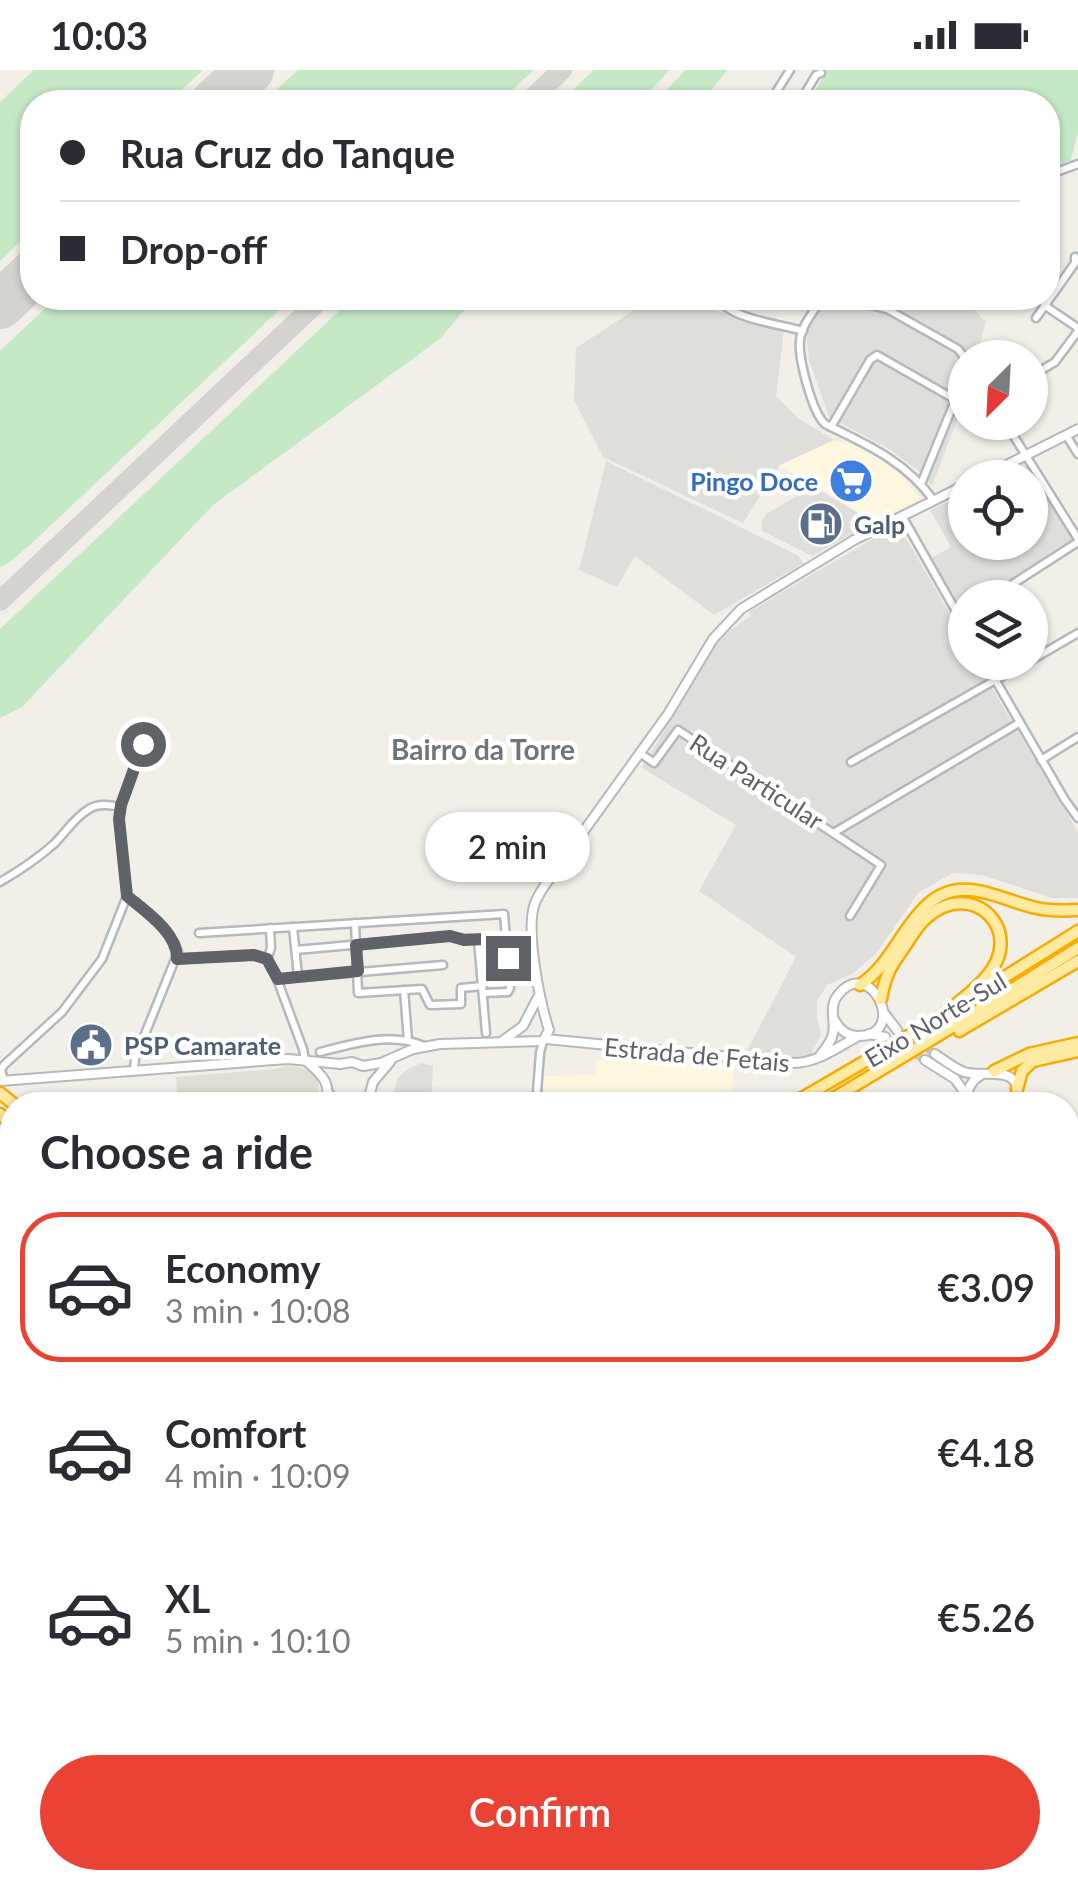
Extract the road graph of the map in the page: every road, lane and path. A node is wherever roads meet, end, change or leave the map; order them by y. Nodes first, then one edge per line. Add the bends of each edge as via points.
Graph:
1 (821, 73) dead end
2 (807, 90) edge
3 (1075, 256) dead end
4 (1060, 283) edge
5 (729, 310) edge
6 (815, 310) edge
7 (889, 310) edge
8 (1041, 310) edge
9 (1052, 310) edge
10 (1036, 318) dead end
11 (1078, 330) edge
12 (803, 331) junction
13 (948, 343) edge
14 (1048, 367) edge
15 (948, 396) edge
16 (948, 419) edge
17 (831, 427) junction
18 (1078, 429) edge
19 (1066, 435) junction
20 (1016, 440) edge
21 (1078, 454) edge
22 (1026, 456) junction
23 (1018, 460) edge
24 (921, 484) junction
25 (948, 494) edge
26 (934, 500) junction
27 (902, 516) junction
28 (1078, 540) edge
29 (1019, 580) edge
30 (948, 593) edge
31 (1078, 633) edge
32 (1048, 650) edge
33 (996, 681) joint
34 (1019, 722) junction
35 (1078, 737) edge
36 (146, 738) dead end
37 (640, 753) junction
38 (1041, 760) junction
39 (851, 762) dead end
40 (1074, 804) edge
41 (121, 807) junction
42 (1078, 818) edge
43 (835, 832) junction
44 (0, 882) edge
45 (127, 896) junction
46 (1078, 910) edge
47 (850, 916) dead end
48 (448, 917) junction
49 (356, 923) junction
50 (294, 927) junction
51 (270, 928) junction
52 (1078, 931) edge
53 (198, 932) dead end
54 (450, 936) junction
55 (506, 938) junction
56 (478, 940) junction
57 (356, 945) junction
58 (1078, 948) edge
59 (296, 950) junction
60 (177, 959) junction
61 (267, 959) junction
62 (1078, 961) edge
63 (443, 965) dead end
64 (358, 971) junction
65 (298, 976) junction
66 (278, 979) junction
67 (860, 985) junction
68 (404, 990) junction
69 (483, 990) junction
70 (538, 996) junction
71 (881, 999) junction
72 (884, 1013) junction
73 (938, 1018) junction
74 (834, 1019) junction
75 (526, 1023) junction
76 (547, 1023) junction
77 (955, 1029) junction
78 (897, 1030) tunnel mouth
79 (486, 1033) dead end
80 (869, 1034) junction
81 (857, 1036) junction
82 (885, 1036) tunnel mouth
83 (408, 1040) junction
84 (502, 1042) junction
85 (574, 1042) junction
86 (539, 1043) junction
87 (1078, 1043) edge
88 (425, 1046) junction
89 (1078, 1051) edge
90 (320, 1052) dead end
91 (935, 1054) tunnel mouth
92 (819, 1058) junction
93 (393, 1059) junction
94 (305, 1060) junction
95 (925, 1060) tunnel mouth
96 (340, 1064) junction
97 (364, 1066) junction
98 (134, 1069) junction
99 (989, 1072) junction
100 (2, 1080) edge
101 (327, 1082) junction
102 (372, 1082) junction
103 (329, 1092) edge
104 (370, 1092) edge
105 (537, 1092) edge
106 (812, 1092) edge
107 (844, 1092) edge
108 (963, 1092) edge
109 (969, 1092) edge
110 (1016, 1092) edge
111 (1020, 1092) edge

1 - 2 street
3 - 4 street
5 - 12 street
6 - 12 street
7 - 13 street
8 - 10 street
9 - 11 street
11 - 14 street
12 - 17 street via 810,398
15 - 17 street via 876,355
16 - 24 street
17 - 24 street via 891,457
18 - 19 street
19 - 21 street
19 - 22 street
20 - 22 street
22 - 23 street
22 - 28 street
24 - 26 street
25 - 26 street
26 - 27 street
27 - 30 street
27 - 37 street via 741,608 713,639
28 - 29 street
31 - 32 street
33 - 34 street
33 - 39 street
34 - 38 street
34 - 43 street, Rua Particular
35 - 38 street
36 - 41 street
37 - 43 street, Rua Particular via 654,763 678,730
37 - 70 street via 534,906
38 - 40 street
40 - 42 street
41 - 44 street via 93,806
41 - 45 street
43 - 47 street, Rua Particular via 881,865
45 - 60 street via 176,945
45 - 100 street via 96,970 62,1012 8,1060
46 - 67 highway via 1034,908 957,889 930,900 877,974
48 - 49 street
48 - 54 street
48 - 55 street via 504,914
49 - 50 street
49 - 57 street
50 - 51 street
50 - 59 street
51 - 53 street
51 - 61 street
52 - 73 highway, Eixo Norte-Sul
54 - 56 street
54 - 57 street
55 - 56 street
55 - 69 street via 510,988
56 - 69 street
57 - 59 street
57 - 64 street
58 - 77 highway, Eixo Norte-Sul
59 - 65 street
60 - 61 street
60 - 98 street
61 - 66 street
62 - 77 highway
63 - 64 street
64 - 65 street
64 - 68 street via 358,993
65 - 66 street
66 - 94 street
67 - 71 street
67 - 74 street via 841,991
68 - 69 street via 422,990 430,1005 461,1004 461,988
68 - 83 street
69 - 79 street
70 - 75 street
70 - 76 street
71 - 72 street
71 - 73 highway via 885,976 921,921 958,902 978,906 993,917 998,955 988,976
72 - 78 street
72 - 80 street
73 - 106 highway, Eixo Norte-Sul, bridge
74 - 81 street
74 - 92 street, Estrada de Fetais via 834,1033
75 - 76 street via 538,1017
75 - 84 street
75 - 86 street via 524,1034
76 - 85 street, Estrada de Fetais
76 - 86 street via 550,1030
77 - 107 highway, Eixo Norte-Sul, bridge
80 - 81 street
80 - 82 street
81 - 92 street, Estrada de Fetais
83 - 88 street
83 - 90 street
84 - 86 street, Estrada de Fetais
84 - 88 street, Estrada de Fetais
85 - 86 street, Estrada de Fetais
85 - 92 street, Estrada de Fetais via 793,1064
86 - 105 street
87 - 99 highway
88 - 93 street, Estrada de Fetais
89 - 111 highway via 1033,1061 1022,1071
91 - 99 street via 963,1071
93 - 97 street, Estrada de Fetais
93 - 102 street
94 - 96 street, Estrada de Fetais
94 - 98 street, Estrada de Fetais
94 - 101 street
95 - 108 street
96 - 97 street, Estrada de Fetais
96 - 101 street
97 - 102 street
98 - 100 street, Estrada de Fetais
99 - 109 street via 975,1078
99 - 110 street via 1004,1074
101 - 103 street
102 - 104 street

